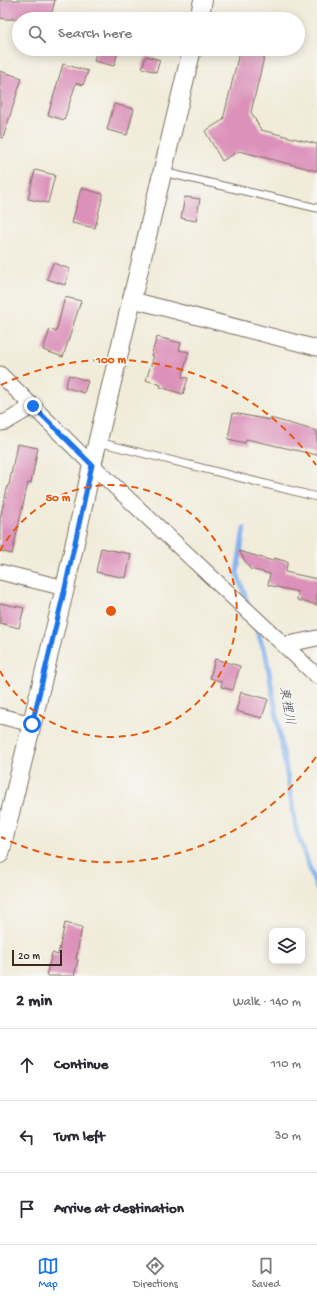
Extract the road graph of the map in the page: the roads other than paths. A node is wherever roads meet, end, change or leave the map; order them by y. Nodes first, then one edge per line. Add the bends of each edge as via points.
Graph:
1 (203, 0) edge
2 (200, 12) edge
3 (190, 56) edge
4 (163, 172) junction
5 (317, 208) edge
6 (133, 300) junction
7 (317, 348) edge
8 (0, 374) edge
9 (33, 406) junction
10 (0, 423) edge
11 (98, 442) junction
12 (92, 465) junction
13 (317, 497) edge
14 (0, 572) edge
15 (65, 588) junction
16 (317, 638) edge
17 (284, 645) junction
18 (317, 676) edge
19 (0, 716) edge
20 (32, 724) junction
21 (0, 854) edge

1 - 2 street
3 - 4 street
4 - 5 lane
4 - 6 street
6 - 7 street
6 - 11 street
8 - 9 street
9 - 10 street
9 - 12 street
11 - 12 street
11 - 13 lane
12 - 15 street
12 - 17 street
14 - 15 street
15 - 20 street
16 - 17 street
17 - 18 street
19 - 20 street
20 - 21 street

